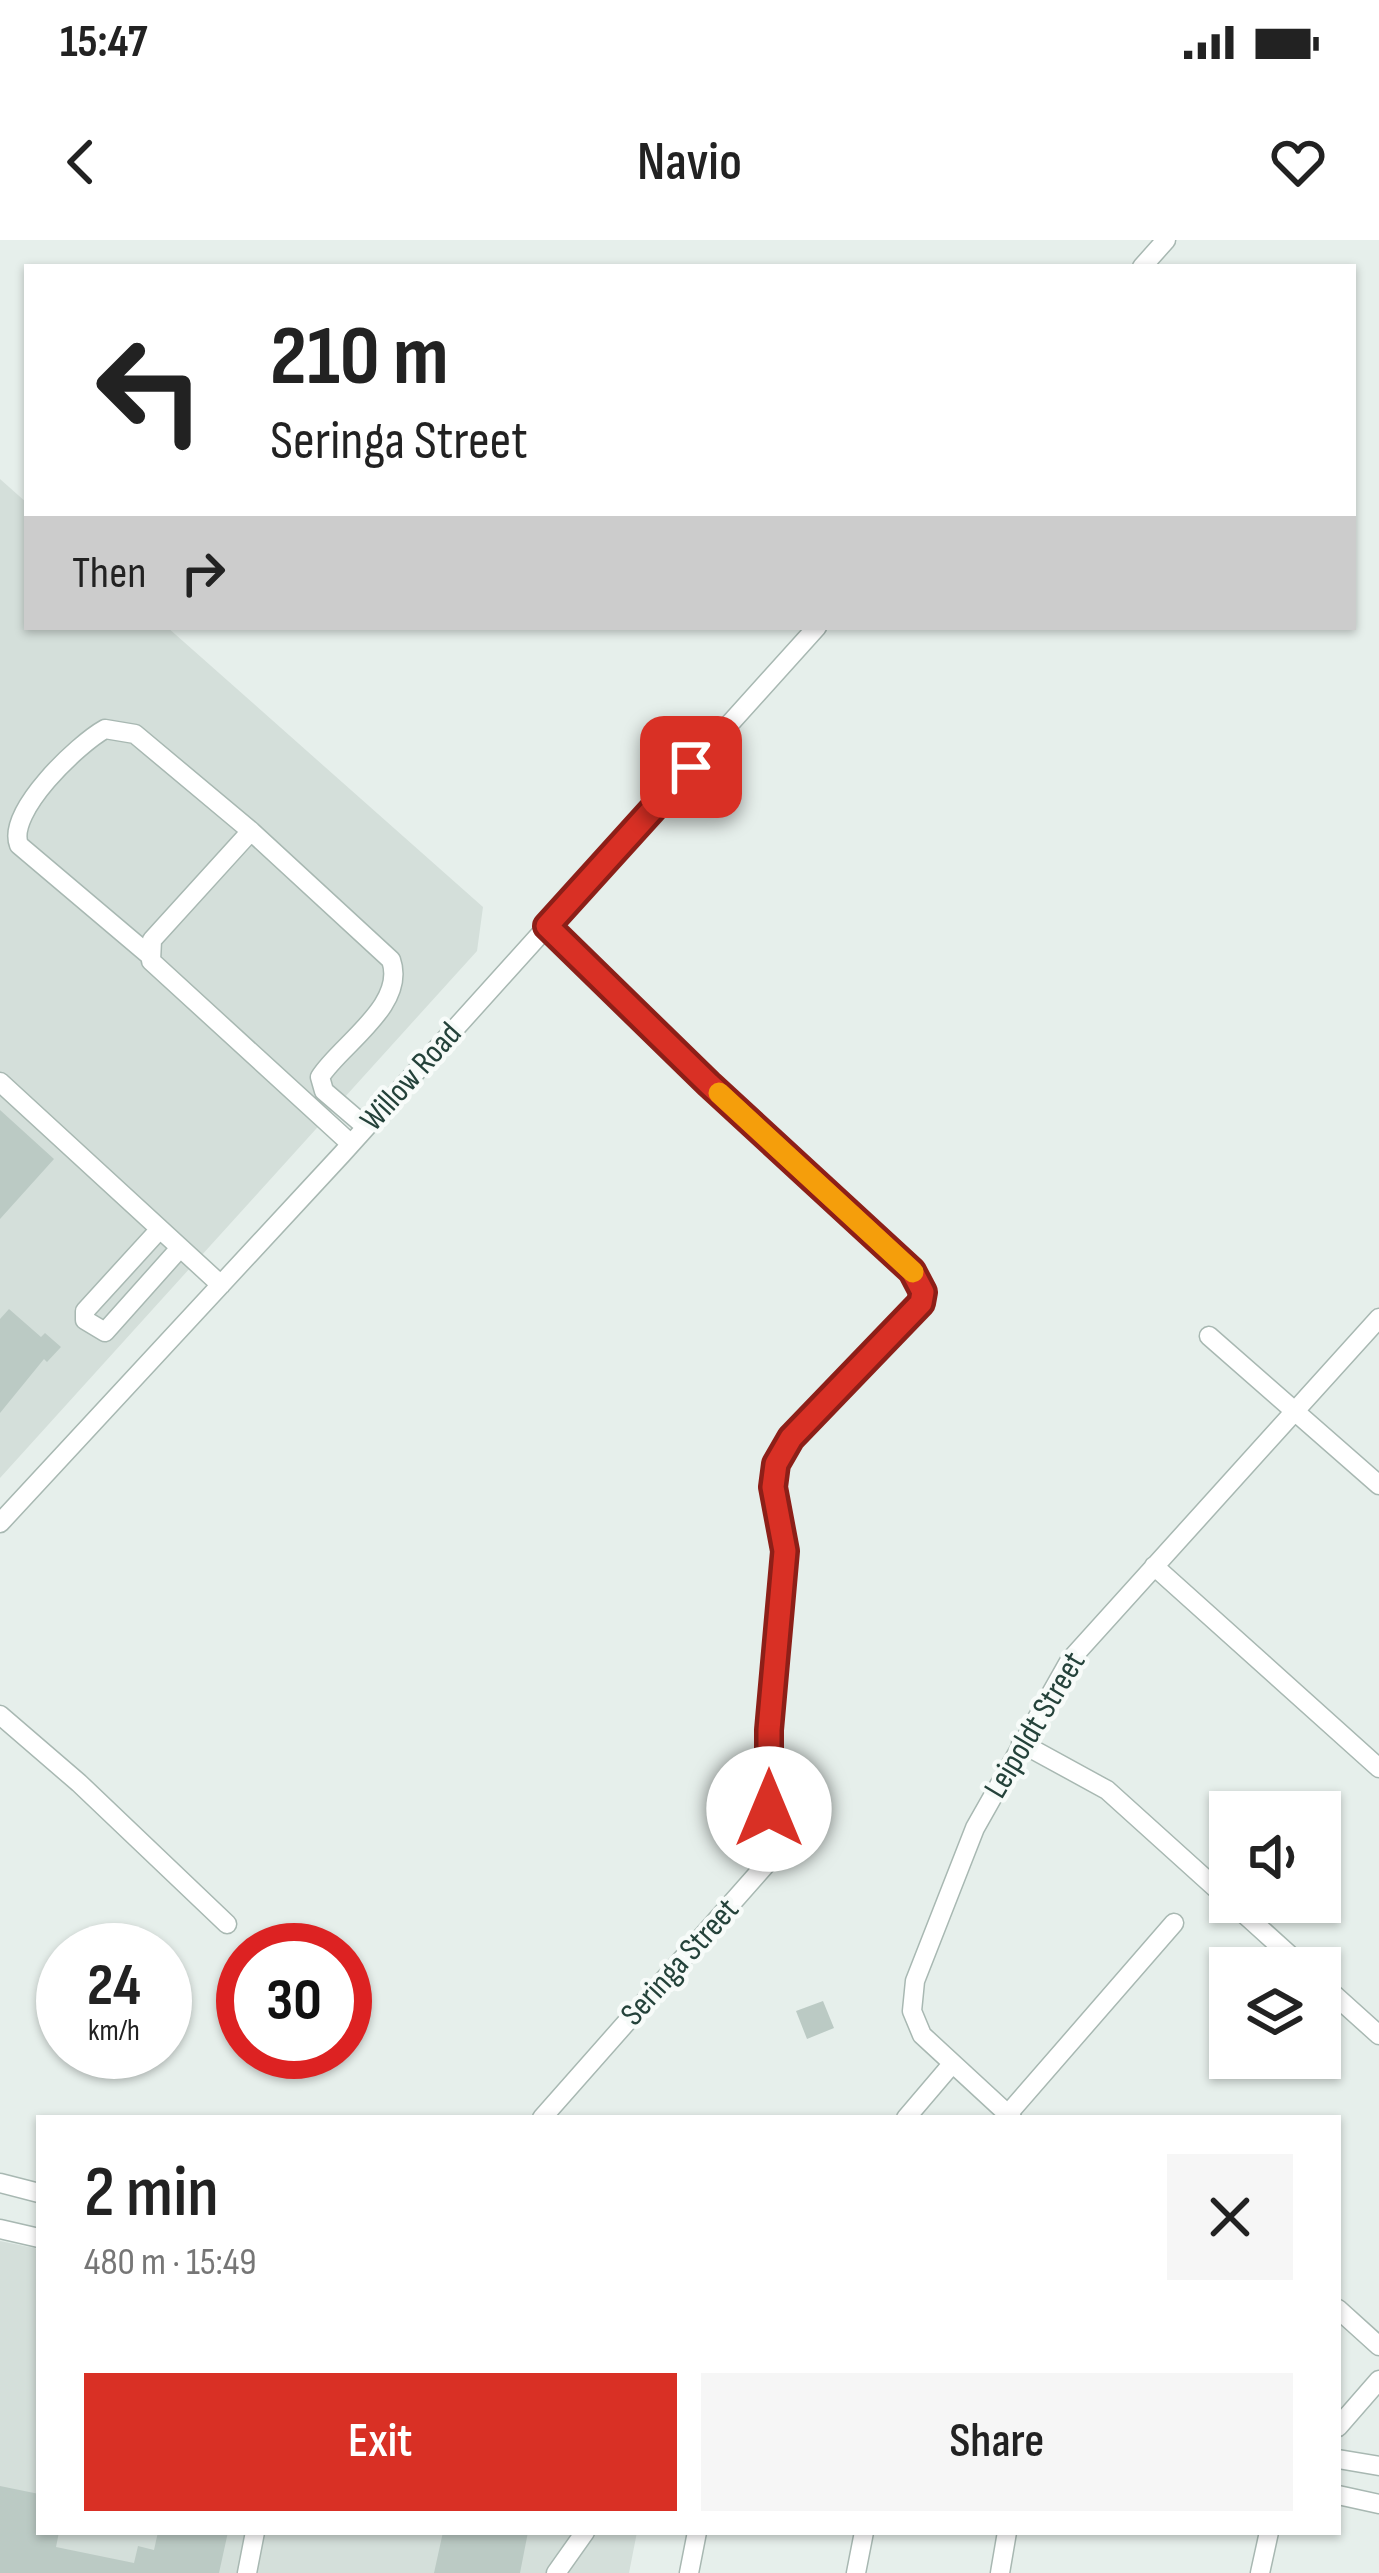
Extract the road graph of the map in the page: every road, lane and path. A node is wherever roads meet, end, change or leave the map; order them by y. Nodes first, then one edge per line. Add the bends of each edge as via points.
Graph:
1 (1166, 240) edge
2 (1145, 264) edge
3 (815, 630) edge
4 (251, 831) junction
5 (547, 926) junction
6 (149, 955) junction
7 (0, 1082) edge
8 (366, 1127) junction
9 (351, 1144) junction
10 (159, 1230) junction
11 (180, 1248) junction
12 (221, 1285) junction
13 (1379, 1318) edge
14 (1209, 1336) dead end
15 (1295, 1409) junction
16 (1379, 1485) edge
17 (0, 1522) edge
18 (1154, 1566) junction
19 (0, 1714) edge
20 (1021, 1743) junction
21 (1379, 1768) edge
22 (1209, 1883) edge
23 (226, 1923) edge
24 (1254, 1923) edge
25 (1174, 1924) dead end
26 (1280, 1947) edge
27 (1341, 2001) edge
28 (1379, 2035) edge
29 (952, 2064) junction
30 (545, 2115) edge
31 (909, 2115) edge
32 (1009, 2115) edge
33 (1011, 2115) edge
34 (0, 2183) edge
35 (36, 2192) edge
36 (0, 2230) edge
37 (36, 2237) edge
38 (1341, 2312) edge
39 (1379, 2346) edge
40 (1379, 2380) edge
41 (1341, 2424) edge
42 (1341, 2460) edge
43 (1379, 2466) edge
44 (1341, 2496) edge
45 (1379, 2504) edge
46 (254, 2535) edge
47 (583, 2535) edge
48 (696, 2535) edge
49 (862, 2535) edge
50 (1006, 2535) edge
51 (1268, 2535) edge
52 (247, 2573) edge
53 (556, 2573) edge
54 (689, 2573) edge
55 (856, 2573) edge
56 (1000, 2573) edge
57 (1259, 2573) edge

1 - 2 street
3 - 5 street, Willow Road
4 - 6 street via 152,940
4 - 6 street via 135,734 112,728 88,740 32,798 16,823 19,844
4 - 8 street via 394,966 387,996 320,1080
5 - 8 street, Willow Road
5 - 30 street, Seringa Street via 912,1271 924,1296 776,1464 785,1551 767,1862
6 - 9 street
7 - 10 street
8 - 9 street, Willow Road
9 - 12 street, Willow Road
10 - 11 street
10 - 11 street via 85,1311 90,1324 105,1332
11 - 12 street
12 - 17 street, Willow Road
13 - 15 street, Leipoldt Street
14 - 15 street
15 - 16 street
15 - 18 street, Leipoldt Street
18 - 20 street, Leipoldt Street via 1070,1660
18 - 21 street
19 - 23 street
20 - 22 street via 1107,1790
20 - 29 street, Leipoldt Street via 968,1844 915,1982 914,2020
24 - 26 street
25 - 33 street
27 - 28 street
29 - 31 street
29 - 32 street, Leipoldt Street
34 - 35 street
36 - 37 street
38 - 39 street
40 - 41 street
42 - 43 street
44 - 45 street
46 - 52 street
47 - 53 street
48 - 54 street
49 - 55 street
50 - 56 street
51 - 57 street

